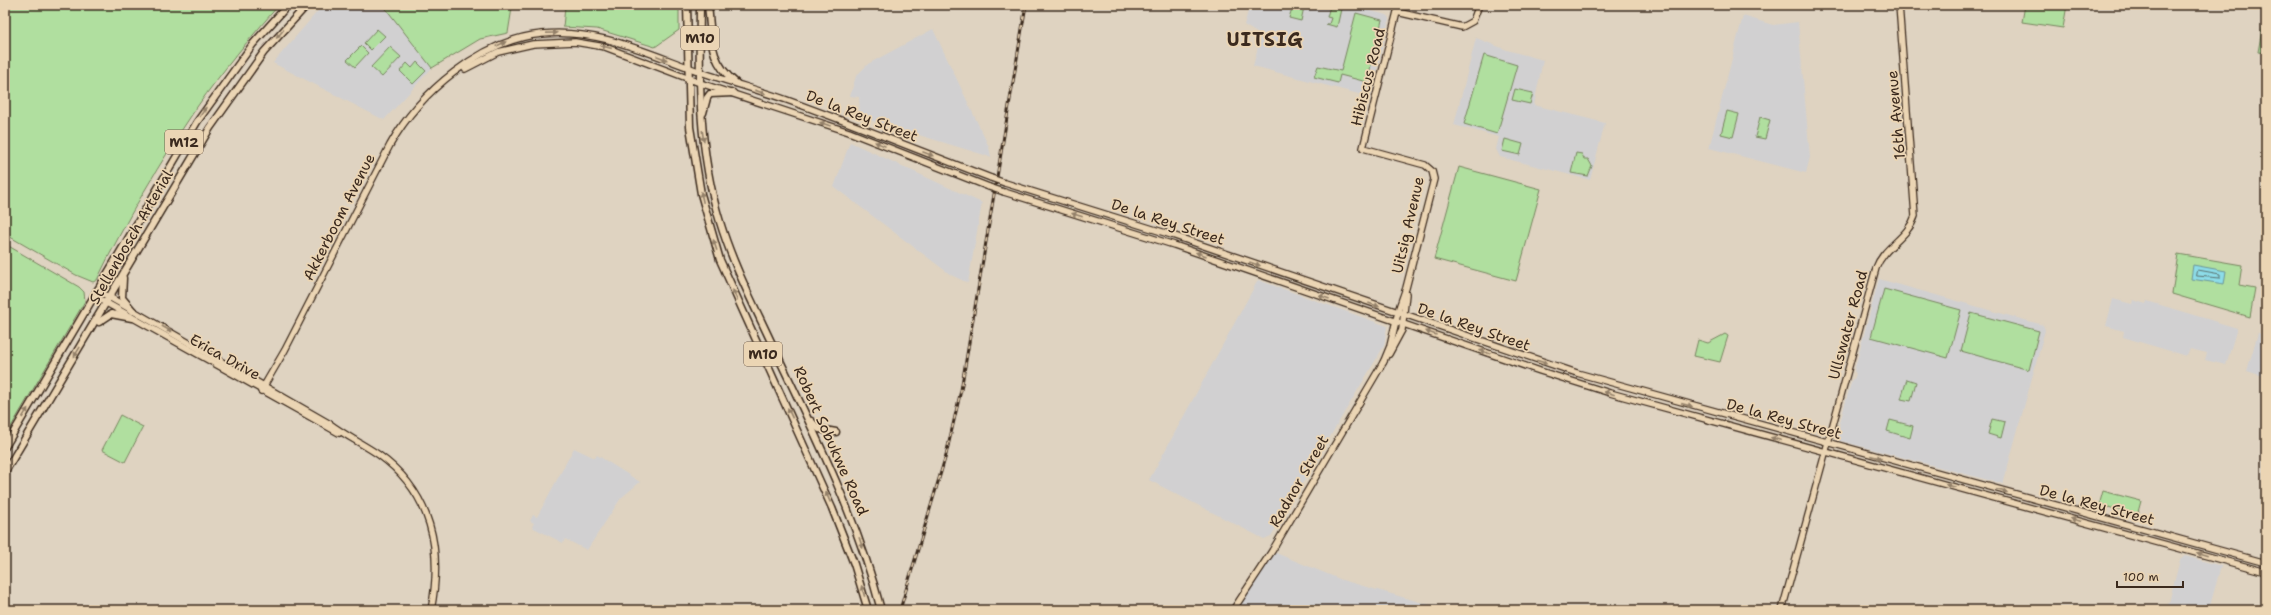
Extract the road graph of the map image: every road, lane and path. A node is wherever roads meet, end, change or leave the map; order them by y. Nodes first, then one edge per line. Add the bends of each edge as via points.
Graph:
1 (288, 5) edge
2 (306, 5) edge
3 (687, 5) edge
4 (700, 5) edge
5 (708, 5) edge
6 (1479, 5) edge
7 (1899, 5) edge
8 (690, 68) junction
9 (700, 72) junction
10 (454, 74) junction
11 (690, 79) junction
12 (700, 83) junction
13 (736, 83) junction
14 (734, 94) junction
15 (701, 120) junction
16 (1363, 148) joint
17 (1912, 224) joint
18 (124, 273) junction
19 (1406, 288) junction
20 (97, 290) junction
21 (94, 296) junction
22 (110, 297) junction
23 (106, 304) junction
24 (132, 310) junction
25 (1397, 313) junction
26 (1405, 316) junction
27 (132, 318) junction
28 (1396, 321) junction
29 (1404, 324) junction
30 (90, 331) junction
31 (1383, 363) junction
32 (263, 388) junction
33 (805, 413) junction
34 (836, 432) dead end
35 (1828, 444) junction
36 (5, 447) edge
37 (1825, 452) junction
38 (5, 472) edge
39 (2266, 563) edge
40 (2266, 572) edge
41 (431, 610) edge
42 (868, 610) edge
43 (881, 610) edge
44 (1233, 610) edge
45 (1782, 610) edge

20 -> 1 main road, Stellenbosch Arterial / M12 via 197,122 249,50
2 -> 18 main road, Stellenbosch Arterial / M12 via 264,52 210,128
3 - 8 main road, Robert Sobukwe Road / M10
4 - 9 main road, Robert Sobukwe Road / M10
5 - 13 main road via 715,60 721,70
6 - 16 main road, Hibiscus Road via 1475,19 1468,26 1460,27 1396,12
7 - 17 main road, 16th Avenue via 1916,209
8 - 9 main road, De la Rey Street
10 -> 8 main road, Akkerboom Avenue via 470,61 504,42 544,34 604,38
8 - 11 main road, Robert Sobukwe Road / M10
9 - 12 main road, Robert Sobukwe Road / M10
9 - 13 main road, De la Rey Street
11 -> 10 main road, Akkerboom Avenue via 614,49 564,41 541,42 511,48 488,56
10 - 32 main road, Akkerboom Avenue via 423,99 395,135
11 - 12 main road, De la Rey Street
42 -> 11 main road, Robert Sobukwe Road / M10 via 854,564 832,508 716,250 701,194 690,127
12 - 14 main road, De la Rey Street
12 - 15 main road, Robert Sobukwe Road / M10
13 -> 25 main road, De la Rey Street, bridge via 1005,183 1172,235
14 - 15 main road via 712,93
28 -> 14 main road, De la Rey Street, bridge via 1174,245 1004,192 849,132
15 -> 33 main road, Robert Sobukwe Road / M10 via 712,192 724,235 748,293
16 - 19 main road, Uitsig Avenue via 1425,164 1433,174 1433,183
17 - 35 main road, Ullswater Road via 1888,248 1877,265
18 - 22 main road, Stellenbosch Arterial / M12
18 - 24 main road via 122,298
19 - 25 main road, Uitsig Avenue
19 - 26 main road, Uitsig Avenue
20 - 21 main road, Stellenbosch Arterial / M12
20 - 22 main road, Erica Drive
21 - 23 main road, Erica Drive
36 -> 21 main road, Stellenbosch Arterial / M12
22 - 23 main road, Stellenbosch Arterial / M12
22 - 24 main road, Erica Drive
23 - 27 main road, Erica Drive
23 - 30 main road, Stellenbosch Arterial / M12
24 -> 32 main road, Erica Drive
25 - 26 main road, De la Rey Street
25 - 28 main road, Uitsig Avenue
26 - 29 main road, Uitsig Avenue
26 -> 35 main road, De la Rey Street via 1570,372
27 - 30 main road via 109,314
27 - 32 main road, Erica Drive
28 - 29 main road, De la Rey Street
28 - 31 main road, Radnor Street
29 - 31 main road, Radnor Street
37 -> 29 main road, De la Rey Street via 1540,372
30 -> 38 main road, Stellenbosch Arterial / M12
31 - 44 main road, Radnor Street via 1272,551
32 - 41 main road, Erica Drive via 330,424 379,455 398,471 424,509 432,532 436,581
33 - 34 main road via 819,429
33 -> 43 main road, Robert Sobukwe Road / M10 via 847,505 868,563
35 - 37 main road, Ullswater Road
35 -> 39 main road, De la Rey Street
40 -> 37 main road, De la Rey Street
37 - 45 main road, Ullswater Road

